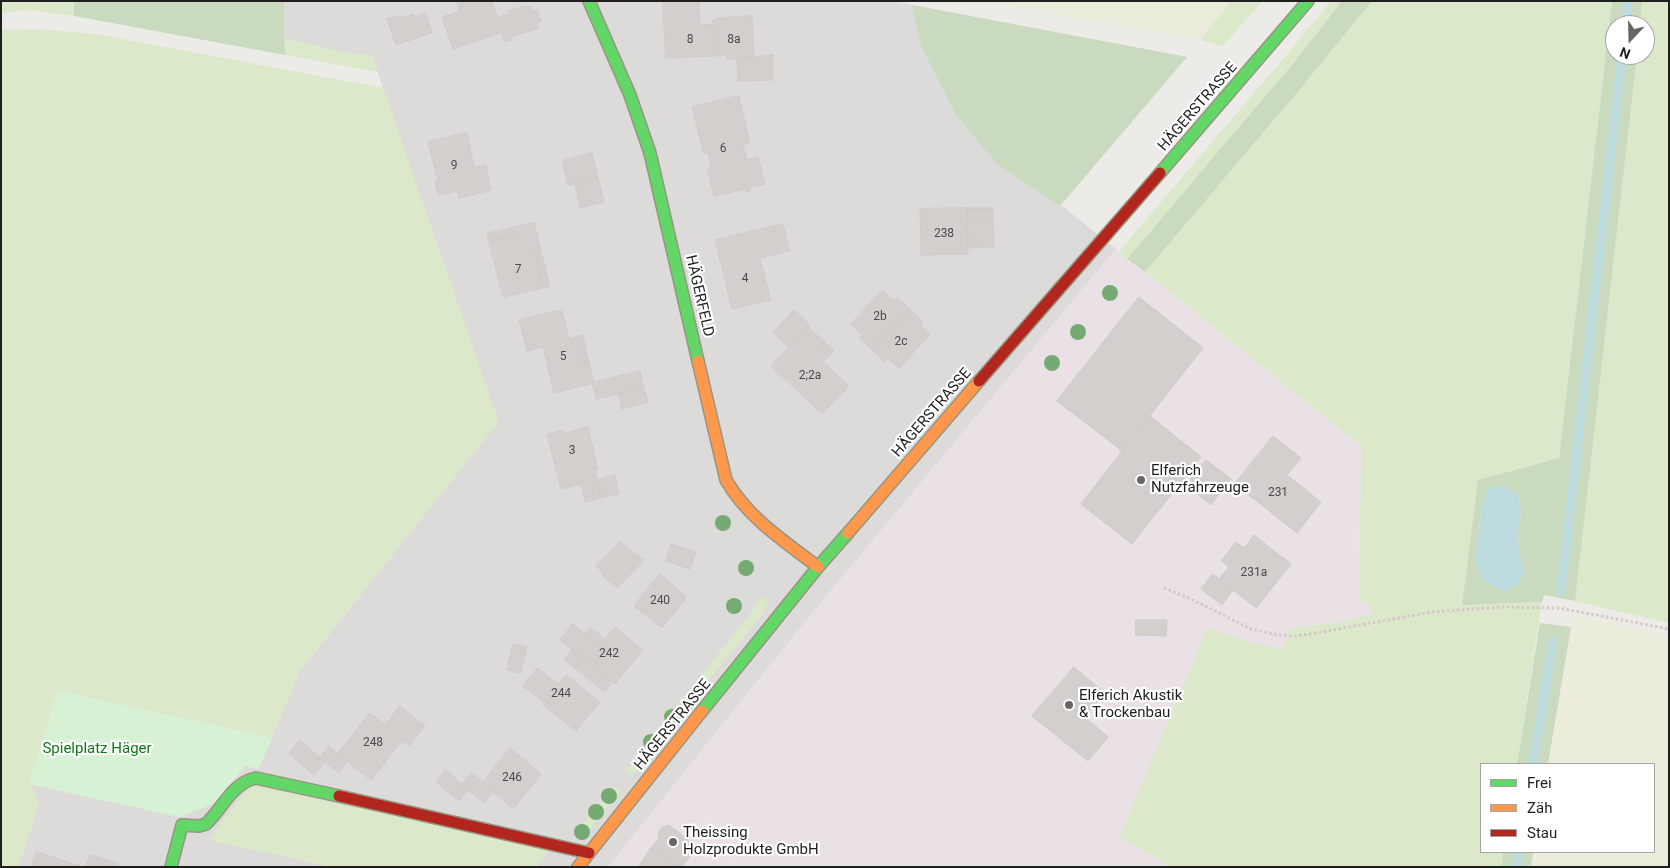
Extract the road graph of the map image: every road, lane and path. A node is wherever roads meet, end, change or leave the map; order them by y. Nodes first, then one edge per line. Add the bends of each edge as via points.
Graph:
1 (589, 1) edge
2 (1308, 1) edge
3 (818, 567) junction
4 (1164, 588) dead end
5 (1669, 629) edge
6 (589, 853) junction
7 (171, 867) edge
8 (578, 867) edge

1 - 3 main road, HÄGERFELD via 623,73 647,143 726,480 745,508
2 - 3 main road, HÄGERSTRASSE
3 - 6 main road, HÄGERSTRASSE
4 - 5 path via 1250,629 1279,635 1316,633 1431,612 1502,608 1559,608
6 - 7 main road via 256,778 239,785 206,824 182,826
6 - 8 main road, HÄGERSTRASSE

